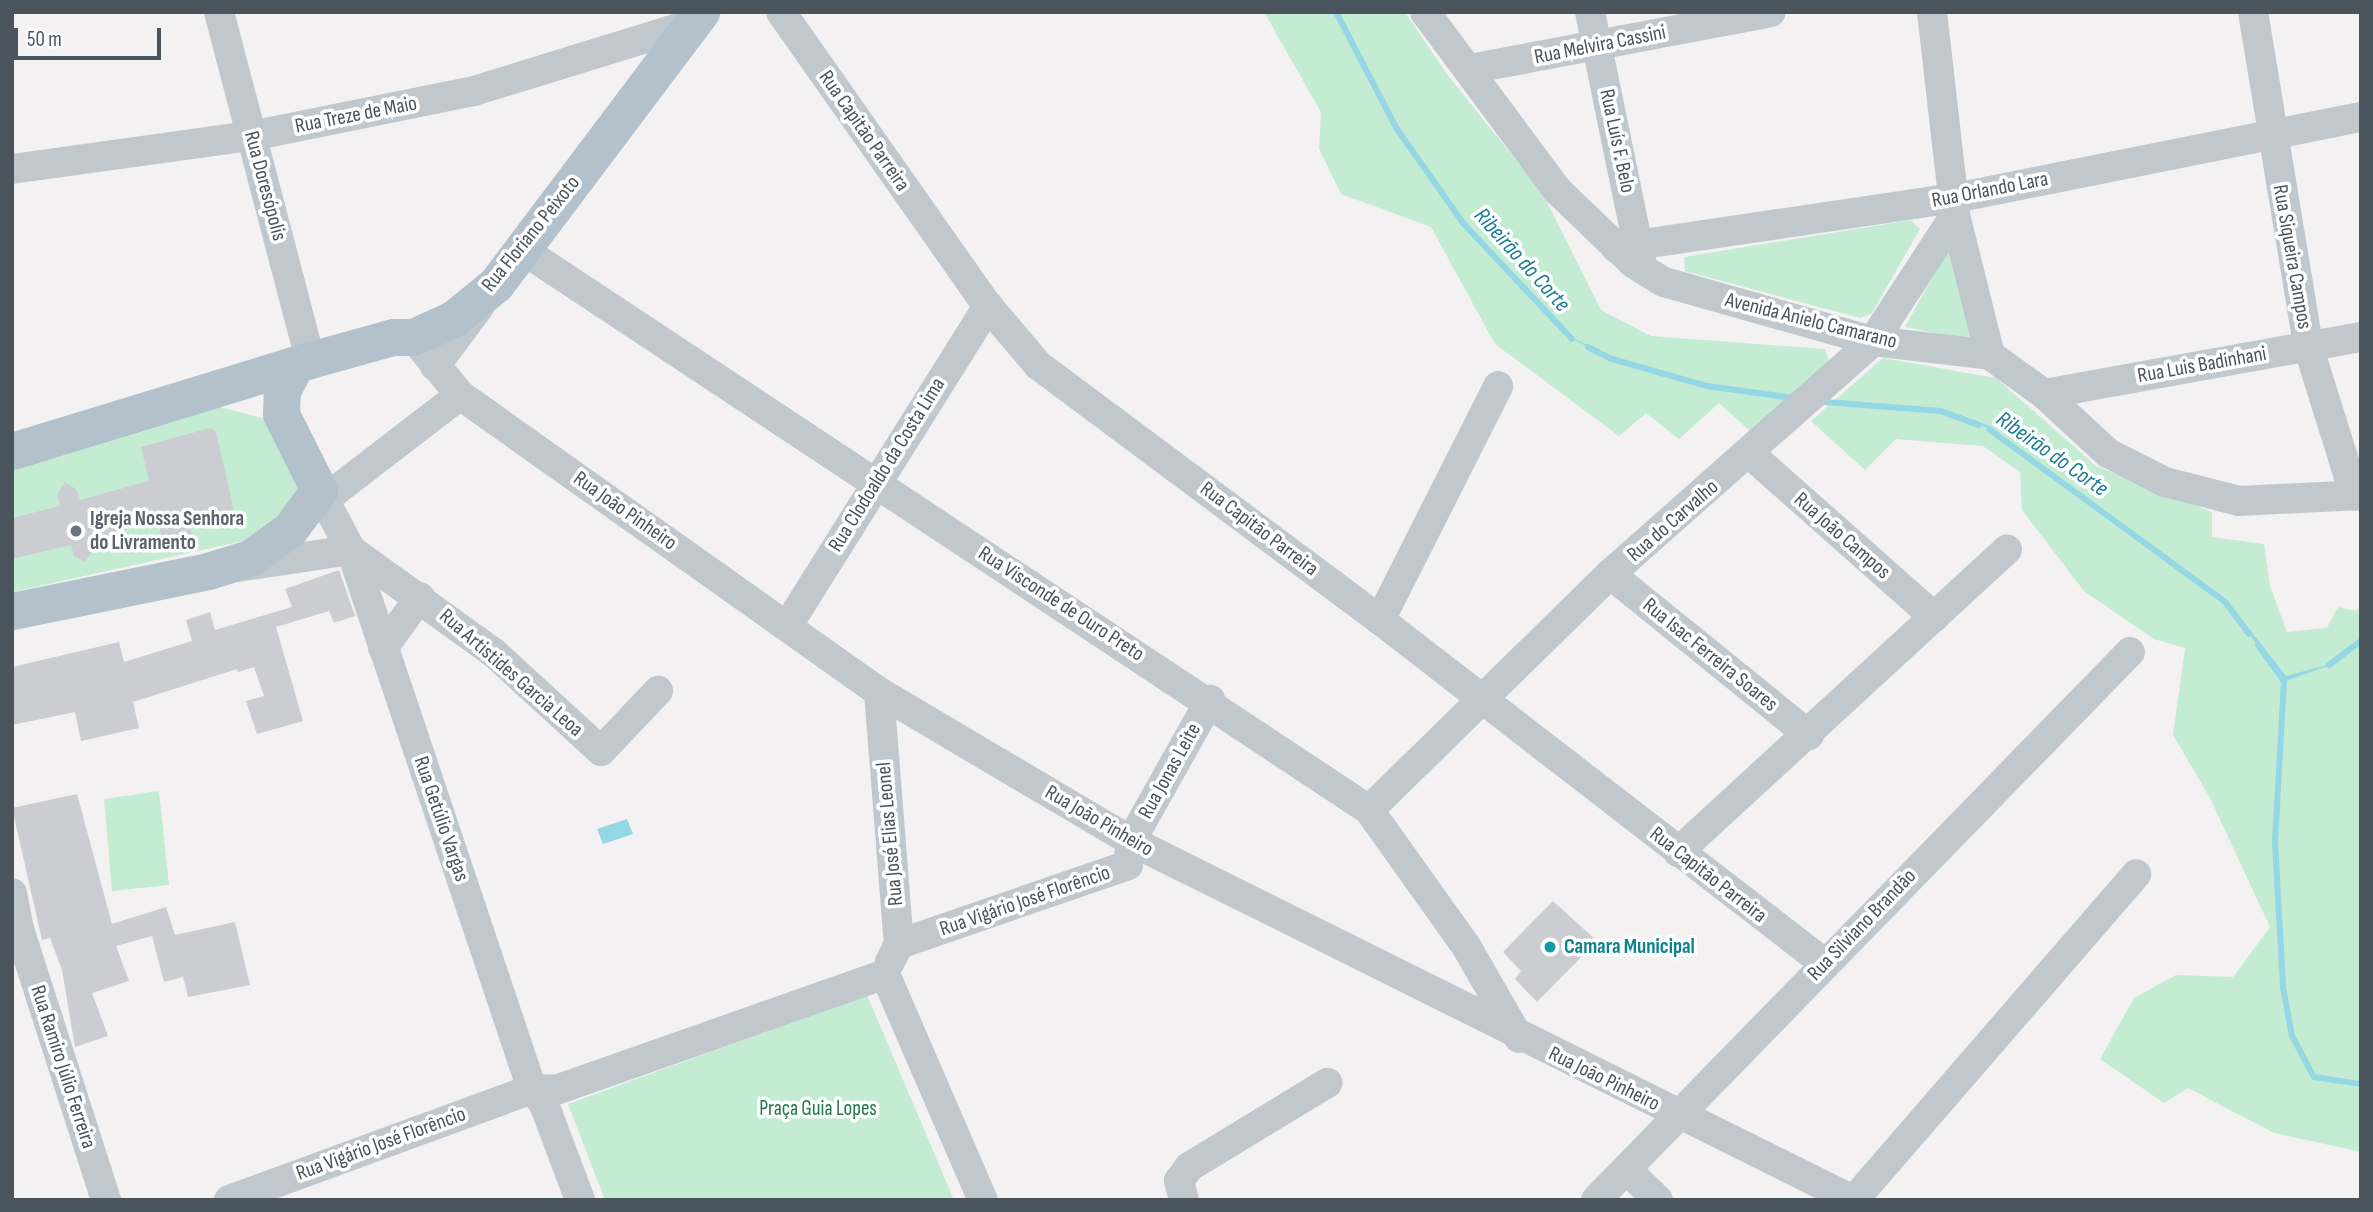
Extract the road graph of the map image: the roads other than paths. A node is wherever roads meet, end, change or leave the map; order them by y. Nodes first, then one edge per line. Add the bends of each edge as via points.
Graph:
1 (219, 12) edge
2 (781, 12) edge
3 (1425, 12) edge
4 (1590, 12) edge
5 (1771, 12) edge
6 (1932, 12) edge
7 (2253, 12) edge
8 (696, 18) edge
9 (1597, 46) junction
10 (1470, 69) junction
11 (2361, 117) edge
12 (2270, 132) junction
13 (251, 135) junction
14 (12, 169) edge
15 (1955, 206) junction
16 (523, 250) junction
17 (1633, 255) junction
18 (988, 306) junction
19 (2361, 337) edge
20 (1873, 341) junction
21 (432, 345) junction
22 (2308, 346) junction
23 (1990, 355) junction
24 (303, 362) junction
25 (1498, 386) dead end
26 (2044, 394) junction
27 (460, 395) junction
28 (141, 410) junction
29 (281, 414) junction
30 (12, 451) edge
31 (1750, 454) junction
32 (876, 483) junction
33 (322, 494) junction
34 (2358, 495) edge
35 (2007, 549) dead end
36 (351, 550) junction
37 (208, 571) junction
38 (1611, 574) junction
39 (420, 597) junction
40 (12, 611) edge
41 (1934, 617) junction
42 (1380, 620) junction
43 (788, 625) junction
44 (383, 648) junction
45 (2130, 652) dead end
46 (658, 691) dead end
47 (879, 692) junction
48 (1480, 698) junction
49 (1210, 700) junction
50 (1809, 735) junction
51 (1369, 810) junction
52 (1131, 841) junction
53 (1678, 852) junction
54 (2136, 874) dead end
55 (12, 893) edge
56 (15, 930) edge
57 (899, 944) junction
58 (1824, 963) junction
59 (885, 974) junction
60 (1520, 1038) junction
61 (1327, 1083) dead end
62 (544, 1094) junction
63 (1680, 1115) junction
64 (1627, 1170) junction
65 (1180, 1199) edge
66 (106, 1200) edge
67 (229, 1200) edge
68 (580, 1200) edge
69 (983, 1200) edge
70 (1596, 1200) edge
71 (1658, 1200) edge
72 (1854, 1200) edge

1 - 13 street, Rua Doresópolis
2 - 18 street, Rua Capitão Parreira
3 - 10 street, Avenida Anielo Camarano
4 - 9 street, Rua Luís F. Belo
5 - 9 street, Rua Melvira Cassini
6 - 15 street
7 - 12 street, Rua Siqueira Campos
8 - 13 street, Rua Treze de Maio via 474,91
8 - 16 main road, Rua Floriano Peixoto
9 - 10 street, Rua Melvira Cassini
9 - 17 street, Rua Luís F. Belo
10 - 17 street, Avenida Anielo Camarano via 1557,190
11 - 12 street, Rua Orlando Lara
12 - 15 street, Rua Orlando Lara
12 - 22 street, Rua Siqueira Campos
13 - 14 street, Rua Treze de Maio
13 - 24 street, Rua Doresópolis
15 - 17 street, Rua Orlando Lara
15 - 20 street, Rua do Carvalho
15 - 23 street
16 - 21 main road, Rua Floriano Peixoto via 496,284 453,319
16 - 32 street, Rua Visconde de Ouro Preto
17 - 20 street, Avenida Anielo Camarano via 1664,282
18 - 32 street, Rua Clodoaldo da Costa Lima
18 - 42 street, Rua Capitão Parreira via 1038,365
19 - 22 street, Rua Luis Badinhani
20 - 23 street, Avenida Anielo Camarano
20 - 31 street, Rua do Carvalho
21 - 24 main road, Rua Floriano Peixoto via 393,337
21 - 27 street, Rua João Pinheiro
22 - 26 street, Rua Luis Badinhani
22 - 34 street, Rua Siqueira Campos
23 - 26 street, Avenida Anielo Camarano
24 - 28 main road, Rua Floriano Peixoto
24 - 29 main road via 282,391
25 - 42 street
26 - 34 street, Avenida Anielo Camarano via 2108,453 2165,482 2239,501
27 - 33 street
27 - 43 street, Rua João Pinheiro
28 - 29 main road via 232,401
28 - 30 main road
29 - 33 main road
31 - 38 street, Rua do Carvalho
31 - 41 street, Rua João Campos
32 - 43 street, Rua Clodoaldo da Costa Lima
32 - 49 street, Rua Visconde de Ouro Preto
33 - 36 street, Rua Getúlio Vargas
33 - 37 main road via 290,529 250,558
35 - 41 street
36 - 37 street
36 - 39 street, Rua Artistides Garcia Leoa
36 - 44 street, Rua Getúlio Vargas
37 - 40 main road
38 - 48 street, Rua do Carvalho
38 - 50 street, Rua Isac Ferreira Soares
39 - 44 street
39 - 46 street, Rua Artistides Garcia Leoa via 494,653 601,751
41 - 50 street
42 - 48 street, Rua Capitão Parreira
43 - 47 street, Rua João Pinheiro
44 - 62 street, Rua Getúlio Vargas
45 - 58 street, Rua Silviano Brandão
47 - 52 street, Rua João Pinheiro
47 - 57 street, Rua José Elias Leonel
48 - 51 street, Rua do Carvalho
48 - 53 street, Rua Capitão Parreira
49 - 51 street, Rua Visconde de Ouro Preto
49 - 52 street, Rua Jonas Leite
50 - 53 street
51 - 60 street, Rua Visconde de Ouro Preto via 1466,946
52 - 57 street, Rua Vigário José Florêncio via 1128,864
52 - 60 street, Rua João Pinheiro
53 - 58 street, Rua Capitão Parreira
54 - 72 street
55 - 56 street, Rua Ramiro Júlio Ferreira
56 - 66 street, Rua Ramiro Júlio Ferreira
57 - 59 street, Rua José Elias Leonel
58 - 63 street, Rua Silviano Brandão
59 - 62 street
59 - 69 street
60 - 63 street, Rua João Pinheiro
61 - 65 street via 1189,1167 1179,1181
62 - 67 street, Rua Vigário José Florêncio
62 - 68 street
63 - 64 street, Rua Silviano Brandão
63 - 72 street, Rua João Pinheiro
64 - 70 street, Rua Silviano Brandão
64 - 71 street

